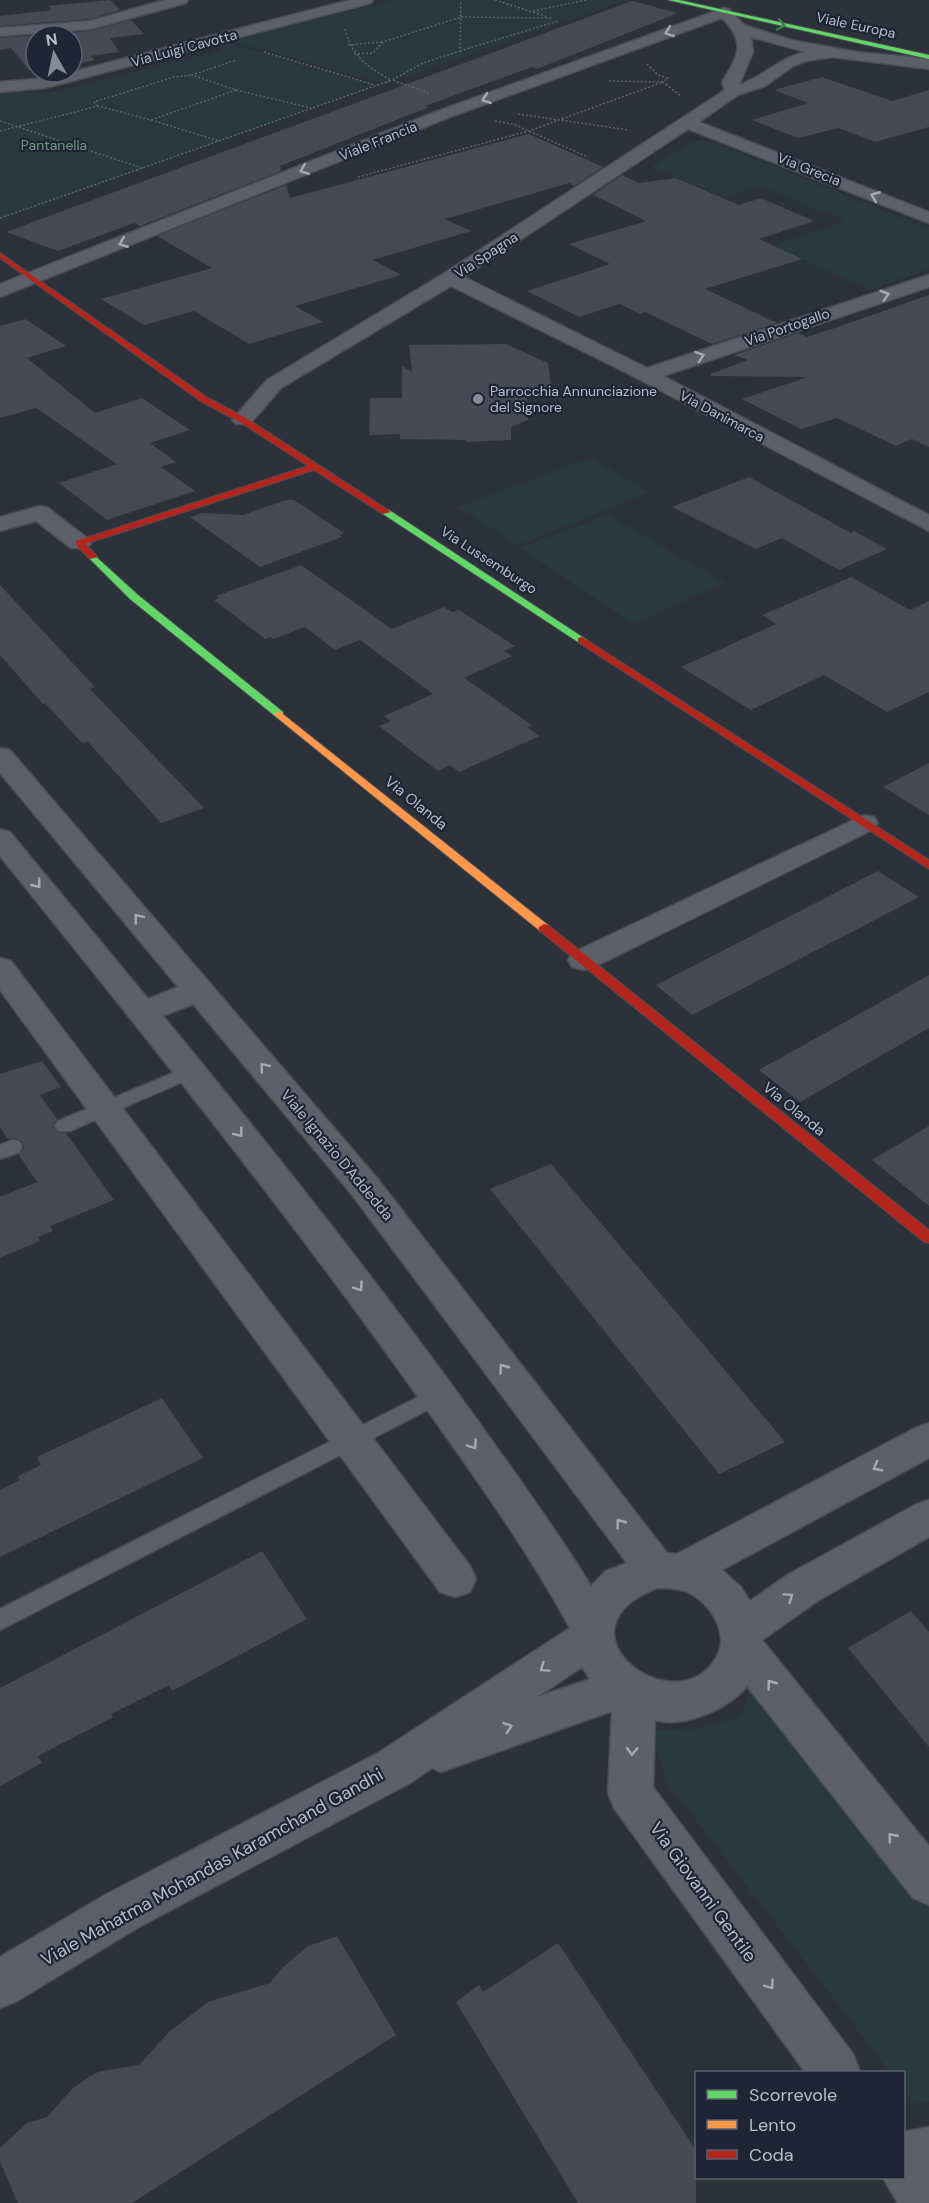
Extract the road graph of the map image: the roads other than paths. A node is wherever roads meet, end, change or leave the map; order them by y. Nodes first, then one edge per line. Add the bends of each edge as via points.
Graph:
1 (181, 0) edge
2 (366, 0) edge
3 (671, 0) edge
4 (728, 6) edge
5 (742, 29) junction
6 (0, 32) edge
7 (929, 43) edge
8 (828, 54) junction
9 (929, 57) edge
10 (929, 64) edge
11 (0, 87) edge
12 (733, 92) junction
13 (688, 123) junction
14 (929, 218) edge
15 (0, 255) edge
16 (450, 278) junction
17 (35, 279) junction
18 (929, 281) edge
19 (0, 291) edge
20 (645, 375) junction
21 (243, 420) junction
22 (314, 467) junction
23 (0, 524) edge
24 (929, 524) edge
25 (79, 543) junction
26 (0, 756) edge
27 (864, 823) junction
28 (1, 841) edge
29 (929, 865) edge
30 (583, 960) junction
31 (0, 968) edge
32 (199, 990) junction
33 (142, 1013) junction
34 (190, 1072) junction
35 (106, 1109) junction
36 (64, 1126) dead end
37 (929, 1238) edge
38 (438, 1395) junction
39 (353, 1439) junction
40 (929, 1439) edge
41 (929, 1517) edge
42 (668, 1571) junction
43 (455, 1579) dead end
44 (0, 1620) edge
45 (592, 1631) junction
46 (742, 1639) junction
47 (629, 1690) junction
48 (394, 1768) junction
49 (929, 1882) edge
50 (0, 1984) edge
51 (834, 2071) edge
52 (929, 2153) edge
53 (905, 2157) edge
54 (905, 2170) edge
55 (928, 2203) edge

1 - 6 street via 91,25
2 - 11 street, Via Luigi Cavotta via 45,83
3 - 4 street, Viale Europa
4 - 5 street
4 - 7 street, Viale Europa
4 -> 9 street, Viale Europa
4 -> 17 street, Viale Francia via 605,56 444,114
5 - 8 street
5 - 12 street via 747,44 744,61 730,81
8 - 10 street
8 - 12 street, Via Spagna via 788,63 760,83
12 - 13 street, Via Spagna
14 -> 13 street, Via Grecia
13 - 16 street, Via Spagna
15 - 17 street, Via Lussemburgo
16 - 20 street, Via Danimarca
16 - 21 street, Via Spagna via 274,384
17 - 19 street, Viale Francia
17 - 21 street, Via Lussemburgo via 205,400
20 -> 18 street, Via Portogallo
20 - 24 street, Via Danimarca
21 - 22 street, Via Lussemburgo
22 - 25 street
22 - 27 street, Via Lussemburgo
23 - 25 street via 40,513
25 - 30 street, Via Olanda via 134,597
32 -> 26 street, Viale Ignazio D'Addedda
27 - 29 street, Via Lussemburgo
27 - 30 street
28 -> 33 street
30 - 37 street, Via Olanda
31 - 35 street
32 - 33 street
42 -> 32 street, Viale Ignazio D'Addedda via 410,1244
33 - 34 street
34 - 35 lane
34 -> 38 street via 345,1267
35 - 36 lane
35 - 39 street
38 - 39 lane
38 -> 45 street via 561,1570
39 - 43 street
39 - 44 lane
40 -> 42 street
46 -> 41 street via 804,1587
42 - 45 street via 632,1575 612,1587 598,1605
42 - 46 street via 704,1581 722,1594 735,1611
45 - 47 street via 597,1654 608,1672
45 -> 48 street, Viale Mahatma Mohandas Karamchand Gandhi
46 - 47 street via 736,1666 723,1683 704,1695 682,1702 657,1701
49 -> 46 street via 818,1746
48 -> 47 street, Viale Mahatma Mohandas Karamchand Gandhi
47 -> 51 street, Via Giovanni Gentile via 630,1793
48 - 50 street, Viale Mahatma Mohandas Karamchand Gandhi via 122,1911
52 - 53 street
54 - 55 street

